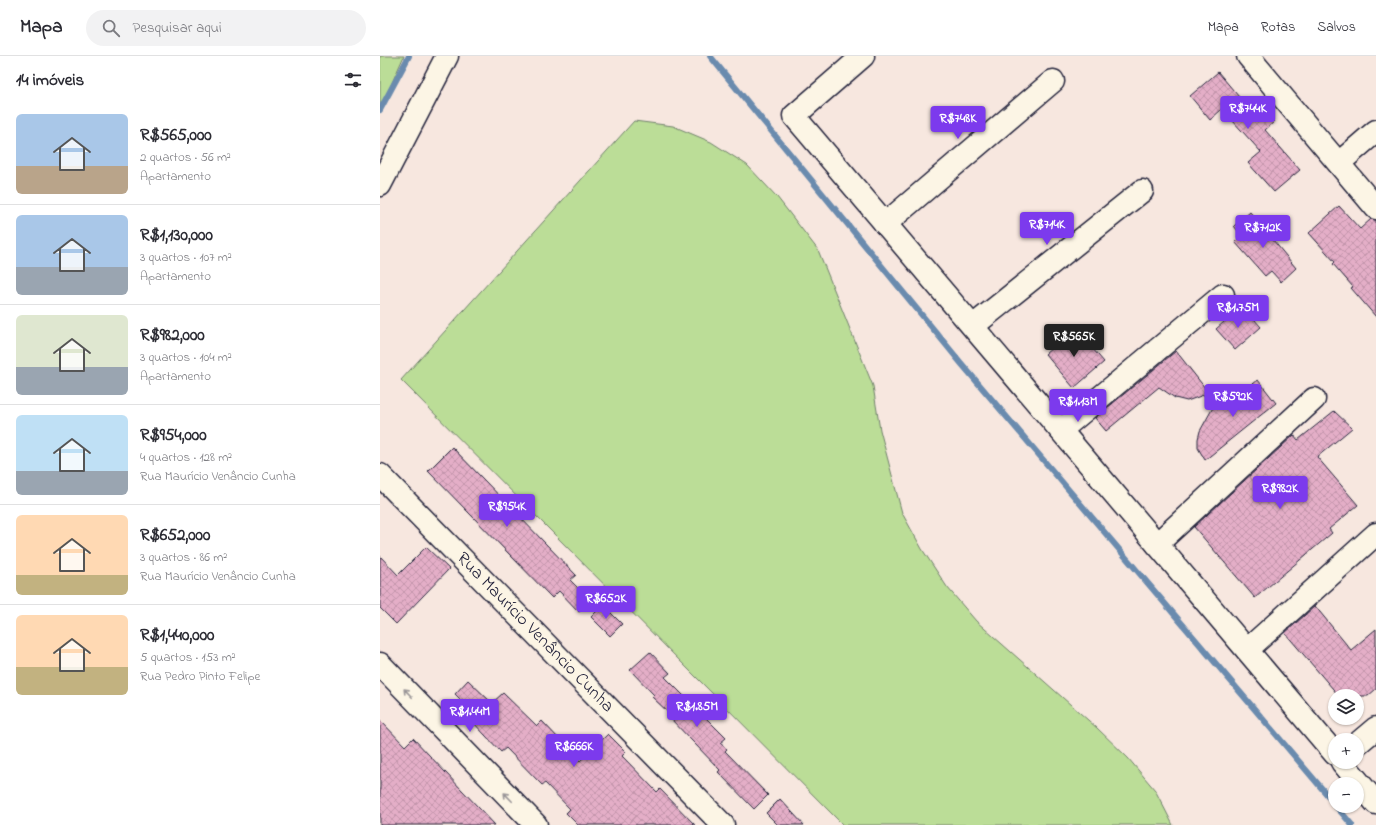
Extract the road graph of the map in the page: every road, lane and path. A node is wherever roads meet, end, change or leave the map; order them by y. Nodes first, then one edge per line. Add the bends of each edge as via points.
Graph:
1 (447, 56) edge
2 (863, 56) edge
3 (1248, 56) edge
4 (1053, 82) dead end
5 (1376, 132) edge
6 (1339, 163) junction
7 (380, 185) edge
8 (1142, 191) dead end
9 (1376, 208) edge
10 (886, 224) junction
11 (1223, 295) dead end
12 (972, 326) junction
13 (1314, 399) dead end
14 (1061, 430) junction
15 (380, 475) edge
16 (1376, 534) edge
17 (1156, 544) junction
18 (1247, 650) junction
19 (380, 664) edge
20 (1376, 728) edge
21 (1364, 738) edge
22 (1328, 746) edge
23 (1348, 769) edge
24 (1376, 803) edge
25 (536, 825) edge
26 (723, 825) edge

1 - 7 street
2 - 10 street via 794,116
3 - 6 street
4 - 10 street
5 - 6 street
6 - 9 street
8 - 12 street
10 - 12 street
11 - 14 street
12 - 14 street
13 - 17 street
14 - 17 street
15 - 26 street, Rua Maurício Venâncio Cunha
16 - 18 street
17 - 18 street
18 - 22 street
25 -> 19 street
20 - 21 street
23 - 24 street

